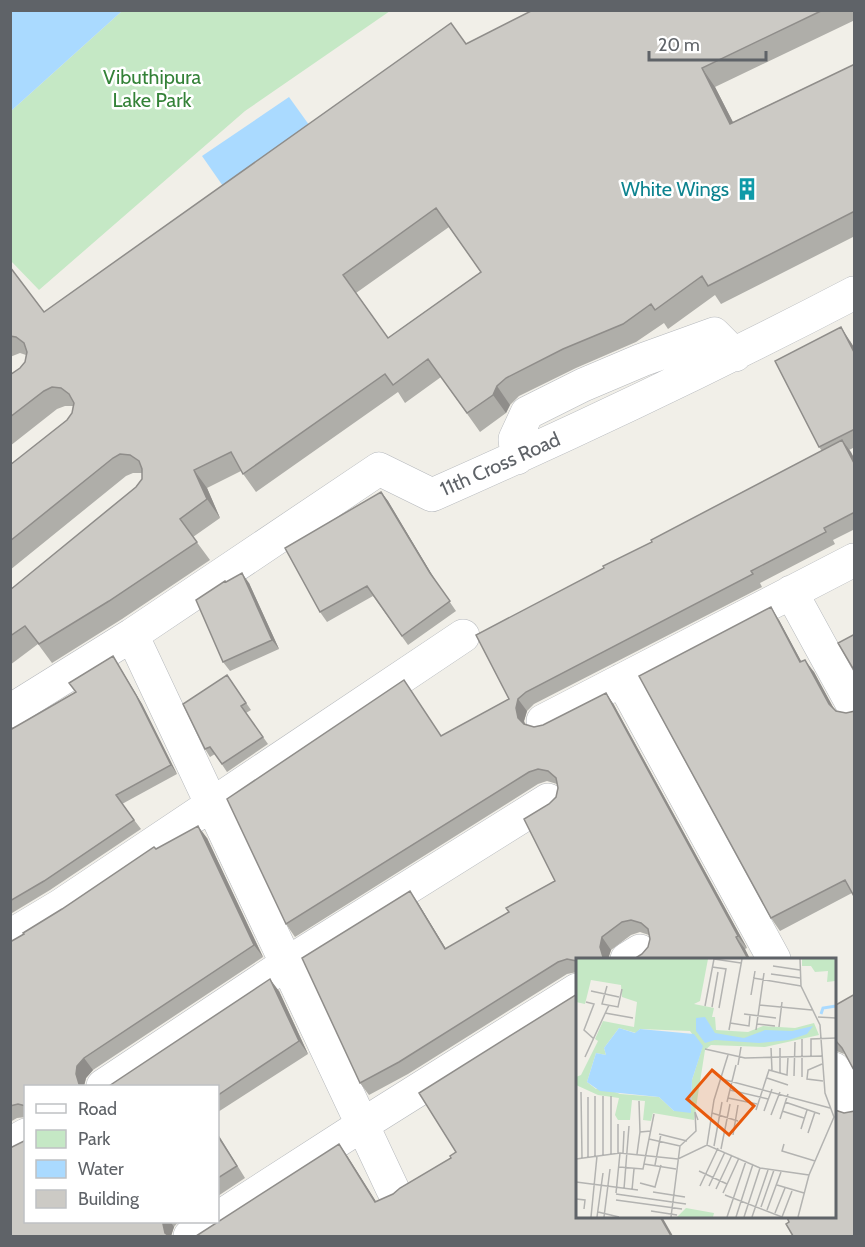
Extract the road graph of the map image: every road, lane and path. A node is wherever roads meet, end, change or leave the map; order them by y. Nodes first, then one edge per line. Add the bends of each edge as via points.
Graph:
1 (855, 292) edge
2 (855, 560) edge
3 (791, 592) junction
4 (132, 635) junction
5 (464, 636) dead end
6 (622, 680) junction
7 (855, 707) edge
8 (10, 711) edge
9 (543, 721) dead end
10 (548, 800) dead end
11 (211, 804) junction
12 (10, 936) edge
13 (773, 958) edge
14 (286, 964) junction
15 (576, 991) edge
16 (835, 1072) edge
17 (104, 1085) edge
18 (846, 1104) edge
19 (362, 1125) junction
20 (24, 1136) edge
21 (10, 1144) edge
22 (393, 1190) dead end
23 (219, 1217) edge
24 (210, 1223) edge
25 (190, 1236) edge

1 - 4 street, 11th Cross Road via 735,355 432,495 379,469
2 - 3 street
3 - 6 street
3 - 7 street
4 - 8 street, 11th Cross Road
4 - 11 street
5 - 11 street
6 - 9 street
6 - 13 street
10 - 14 street
11 - 12 street
11 - 14 street
14 - 17 street
14 - 19 street
15 - 19 street
16 - 18 street
19 - 22 street
19 - 23 street
20 - 21 street
24 - 25 street

